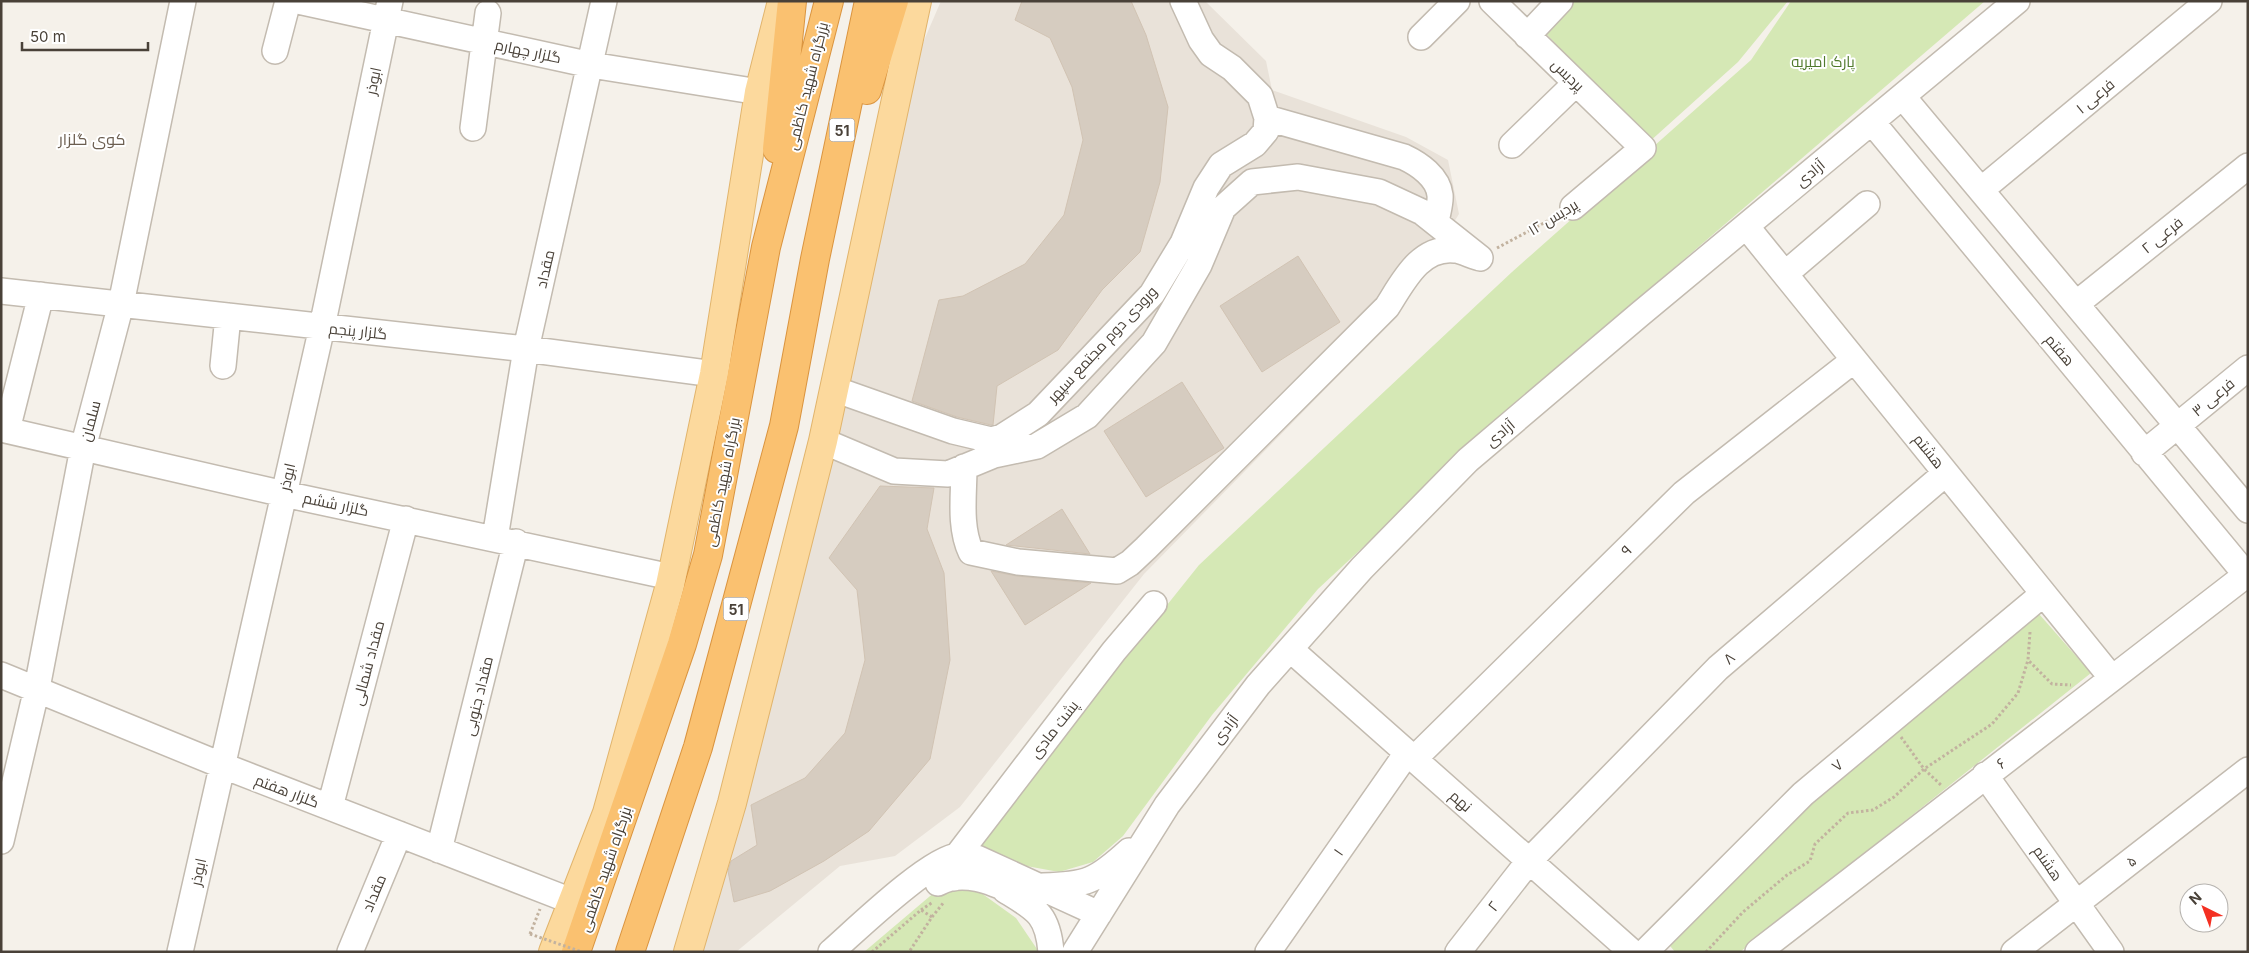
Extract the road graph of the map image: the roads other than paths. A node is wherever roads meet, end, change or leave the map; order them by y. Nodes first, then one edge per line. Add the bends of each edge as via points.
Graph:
1 (183, 1) edge
2 (288, 1) edge
3 (604, 1) edge
4 (782, 1) edge
5 (792, 1) edge
6 (829, 1) edge
7 (869, 1) edge
8 (894, 1) edge
9 (917, 1) edge
10 (1183, 1) edge
11 (1457, 1) edge
12 (1492, 1) edge
13 (1560, 1) edge
14 (2017, 1) edge
15 (2209, 1) edge
16 (312, 3) edge
17 (388, 11) edge
18 (488, 12) dead end
19 (1527, 36) junction
20 (1421, 37) dead end
21 (485, 42) junction
22 (275, 51) dead end
23 (591, 65) junction
24 (1576, 83) junction
25 (759, 92) junction
26 (1903, 97) junction
27 (1267, 118) junction
28 (1872, 122) junction
29 (472, 128) dead end
30 (1512, 146) dead end
31 (1643, 148) joint
32 (2248, 166) edge
33 (1981, 190) junction
34 (1868, 204) dead end
35 (1573, 207) road end
36 (1436, 222) junction
37 (1746, 226) junction
38 (766, 247) junction
39 (815, 258) junction
40 (1785, 274) junction
41 (1, 291) edge
42 (41, 295) junction
43 (121, 304) junction
44 (2076, 304) junction
45 (228, 316) junction
46 (322, 326) junction
47 (526, 349) junction
48 (1854, 360) junction
49 (223, 366) dead end
50 (2248, 368) edge
51 (714, 374) junction
52 (834, 389) junction
53 (2177, 426) junction
54 (4, 430) edge
55 (823, 441) junction
56 (83, 448) junction
57 (2144, 452) junction
58 (964, 467) junction
59 (1946, 473) junction
60 (284, 494) junction
61 (2248, 510) edge
62 (406, 519) junction
63 (505, 540) junction
64 (2247, 576) edge
65 (672, 577) junction
66 (2038, 598) junction
67 (1154, 604) dead end
68 (682, 644) junction
69 (1290, 649) junction
70 (1, 675) edge
71 (2105, 682) junction
72 (37, 688) junction
73 (1411, 756) junction
74 (221, 765) junction
75 (2248, 770) edge
76 (1986, 775) junction
77 (615, 786) junction
78 (1167, 805) junction
79 (330, 807) junction
80 (399, 834) junction
81 (1, 842) edge
82 (439, 850) junction
83 (1529, 861) junction
84 (955, 866) junction
85 (997, 884) junction
86 (1038, 886) junction
87 (574, 902) junction
88 (2076, 903) junction
89 (1095, 921) junction
90 (180, 952) edge
91 (350, 952) edge
92 (554, 952) edge
93 (576, 952) edge
94 (630, 952) edge
95 (688, 952) edge
96 (831, 952) edge
97 (852, 952) edge
98 (1051, 952) edge
99 (1075, 952) edge
100 (1268, 952) edge
101 (1458, 952) edge
102 (1632, 952) edge
103 (1645, 952) edge
104 (1758, 952) edge
105 (2014, 952) edge
106 (2111, 952) edge

1 - 43 street, سلمان
2 - 22 street
3 - 23 street, مقداد
4 - 25 main road, بزرگراه شهید کاظمی
5 - 38 highway
6 - 38 highway, بزرگراه شهید کاظمی
7 - 39 highway, 51
8 - 39 highway
9 - 52 main road
10 - 27 street via 1211,54 1232,68 1260,96
11 - 20 street
12 - 19 street, پردیس
13 - 19 street
14 - 26 street, آزادی
15 - 33 street, فرعی ۱
16 - 17 street, گلزار چهارم
17 - 21 street, گلزار چهارم
17 - 46 street, ابوذر
18 - 21 street
19 - 24 street, پردیس
21 - 23 street, گلزار چهارم
21 - 29 street
23 - 25 street, گلزار چهارم
23 - 47 street, مقداد
24 - 30 street
24 - 31 street, پردیس
25 - 51 main road, بزرگراه شهید کاظمی
26 - 28 street, آزادی
26 - 33 street
27 - 36 street via 1418,163 1429,173 1440,195
27 - 52 street, ورودی دوم مجتمع سپهر via 1266,131 1256,144 1221,166 1206,188 1183,244 1152,294 1038,414 1009,433 991,440 952,431
28 - 37 street, آزادی
28 - 57 street, هفتم
31 - 35 street, پردیس ۱۲
32 - 44 street, فرعی ۲
33 - 44 street
34 - 40 street
36 - 58 street via 1379,192 1298,177 1252,182 1223,208 1199,265 1154,343 1087,416 1037,446 994,455
36 - 58 street via 1480,258 1454,250 1428,254 1409,273 1387,307 1146,548 1117,571 1018,562 970,552 964,530
37 - 40 street, هشتم
37 - 69 street, آزادی via 1468,460 1362,568
38 - 68 highway, بزرگراه شهید کاظمی via 708,555
39 - 94 highway, 51 via 784,426 742,586 698,747
40 - 48 street, هشتم
41 - 42 street, گلزار پنجم
42 - 43 street, گلزار پنجم
42 - 54 street
43 - 45 street, گلزار پنجم
43 - 56 street, سلمان
44 - 53 street
45 - 46 street, گلزار پنجم
45 - 49 street
46 - 47 street, گلزار پنجم
46 - 60 street, ابوذر
47 - 51 street, گلزار پنجم
47 - 63 street, مقداد
48 - 59 street, هشتم
48 - 73 street, ۹ via 1684,493
50 - 53 street, فرعی ۳
51 - 65 main road, بزرگراه شهید کاظمی
52 - 55 main road
53 - 57 street, فرعی ۳
53 - 61 street
54 - 56 street, گلزار ششم
55 - 58 street via 894,471 948,474
55 - 95 main road via 732,803
56 - 60 street, گلزار ششم
56 - 72 street, سلمان
57 - 64 street, هفتم
59 - 66 street, هشتم
59 - 83 street, ۸ via 1718,668
60 - 62 street, گلزار ششم
60 - 74 street, ابوذر
62 - 63 street, گلزار ششم
62 - 79 street, مقداد شمالی
63 - 65 street, گلزار ششم
63 - 82 street, مقداد جنوبی
64 - 71 street, ۶
65 - 77 main road, بزرگراه شهید کاظمی
66 - 71 street, هشتم
66 - 103 street, ۷ via 1803,794
67 - 84 street, پشت مادی via 1114,652
68 - 77 highway
68 - 93 highway, بزرگراه شهید کاظمی
69 - 73 street, نهم
69 - 78 street, آزادی via 1258,685
70 - 72 street, گلزار هفتم
71 - 76 street, ۶
72 - 74 street, گلزار هفتم
72 - 81 street, سلمان
73 - 83 street, نهم
73 - 100 street, ۱
74 - 79 street, گلزار هفتم
74 - 90 street, ابوذر
75 - 88 street, ۵
76 - 88 street, هشنم
76 - 104 street, ۶
77 - 87 main road, بزرگراه شهید کاظمی
78 - 86 street via 1132,848 1108,871 1078,884
78 - 89 street, آزادی
79 - 80 street, گلزار هفتم
80 - 82 street, گلزار هفتم
80 - 91 street, مقداد
82 - 87 street, گلزار هفتم
83 - 101 street, ۲
83 - 102 street, نهم
84 - 85 street via 966,876
84 - 86 street via 977,858
84 - 96 street via 935,865
84 - 97 street via 946,879 923,892
85 - 89 street
85 - 98 street via 1036,911 1049,929
86 - 89 street
87 - 92 main road, بزرگراه شهید کاظمی
88 - 105 street, ۵
88 - 106 street, هشنم
89 - 99 street, آزادی

